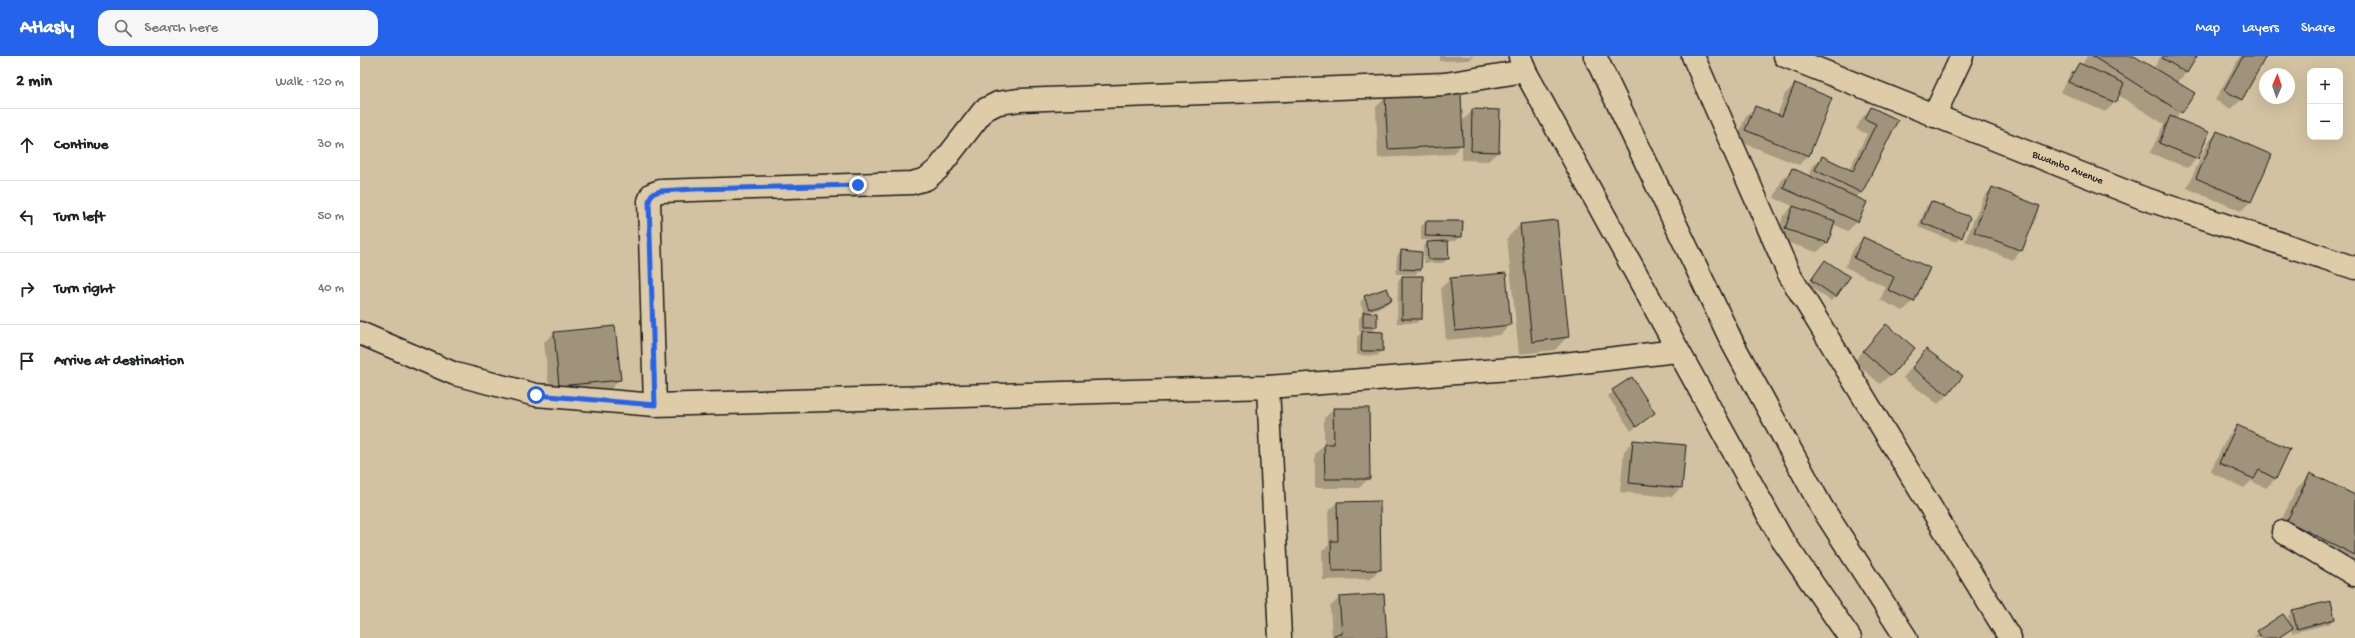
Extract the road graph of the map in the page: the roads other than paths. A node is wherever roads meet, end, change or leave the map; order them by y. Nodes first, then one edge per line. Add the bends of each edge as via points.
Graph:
1 (1595, 56) edge
2 (1692, 56) edge
3 (1786, 56) edge
4 (1962, 56) edge
5 (1522, 63) edge
6 (1934, 116) junction
7 (2355, 268) edge
8 (360, 333) edge
9 (1677, 351) junction
10 (1268, 387) junction
11 (655, 405) junction
12 (2283, 532) dead end
13 (2355, 575) edge
14 (1280, 638) edge
15 (1850, 638) edge
16 (1906, 638) edge
17 (2010, 638) edge

1 - 16 main road via 1733,344 1821,506
2 - 17 main road via 1789,274
3 - 6 main road, Bwambo Avenue
4 - 6 main road
5 - 9 main road
5 - 11 main road via 1445,84 998,103 980,115 938,169 926,179 912,183 694,189 660,191 652,194 649,201
6 - 7 main road, Bwambo Avenue via 2140,197
8 - 11 main road via 455,374 536,395
9 - 10 main road via 1538,367
9 - 15 main road via 1782,538
10 - 11 main road
10 - 14 main road
12 - 13 main road

